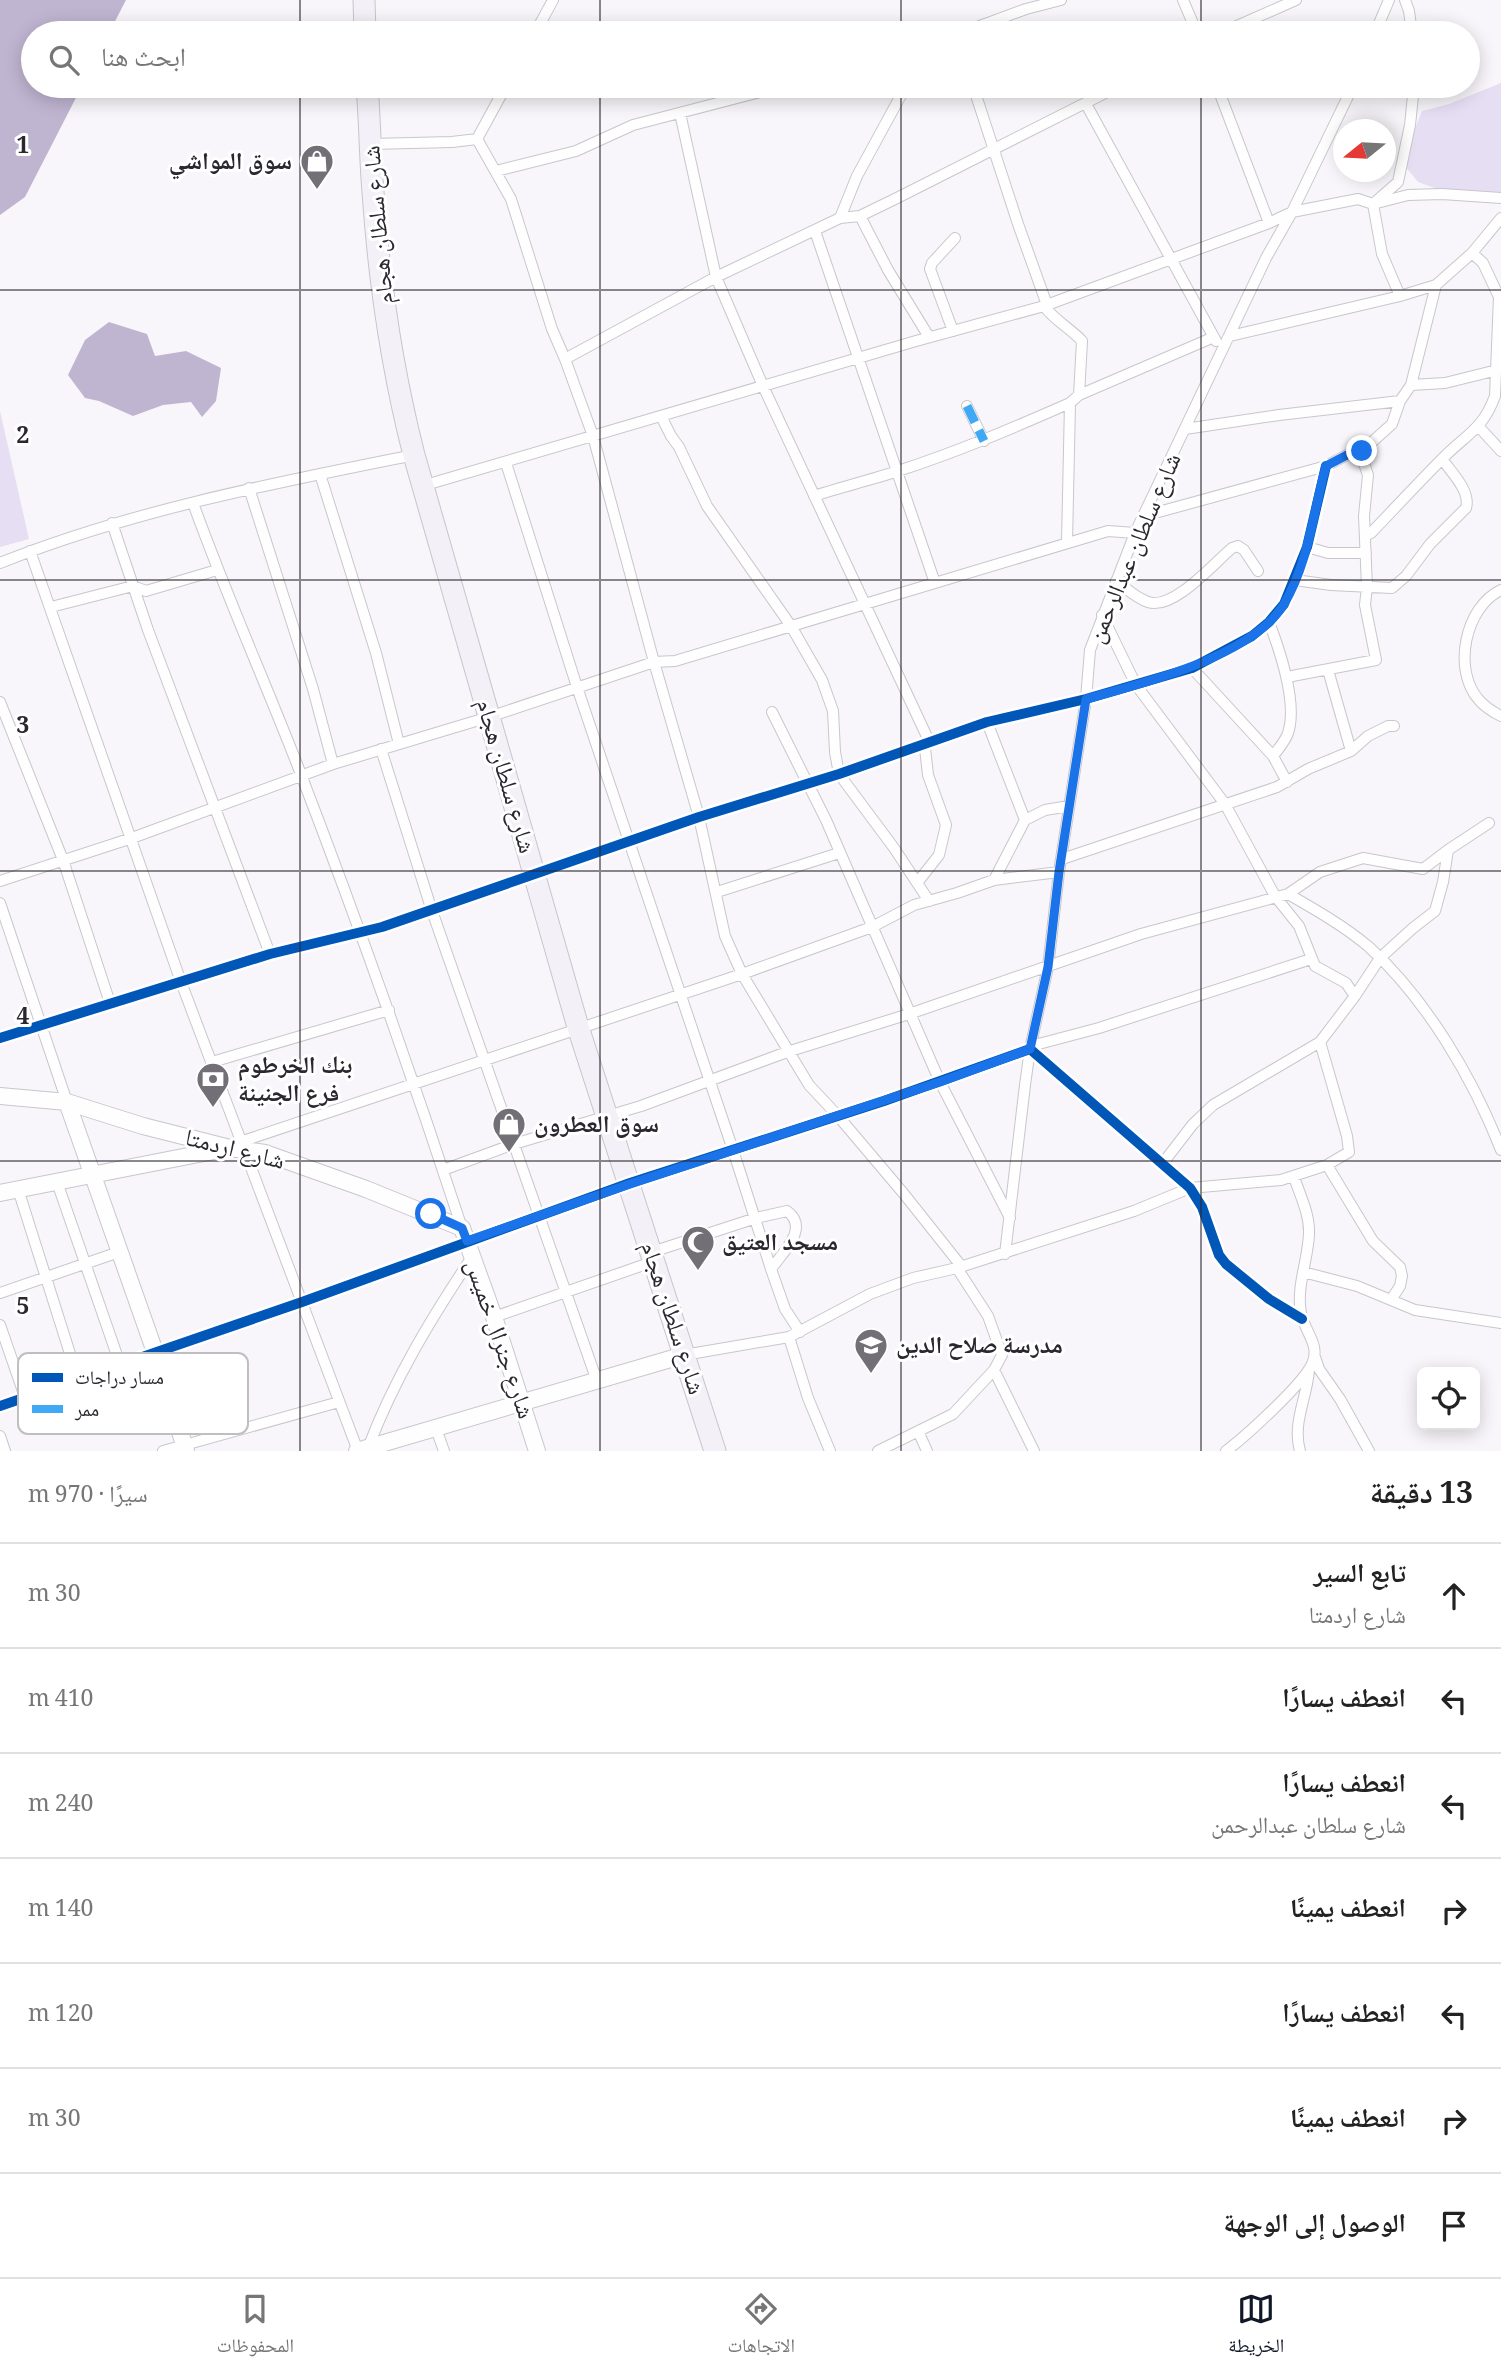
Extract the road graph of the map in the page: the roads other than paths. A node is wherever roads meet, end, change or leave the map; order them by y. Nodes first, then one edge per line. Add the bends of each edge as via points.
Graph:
1 (364, 0) edge
2 (554, 0) edge
3 (1061, 0) edge
4 (1183, 0) edge
5 (1296, 0) edge
6 (1389, 0) edge
7 (1405, 0) edge
8 (1024, 4) edge
9 (365, 21) edge
10 (542, 21) edge
11 (987, 21) edge
12 (1191, 21) edge
13 (1248, 21) edge
14 (1380, 21) edge
15 (1410, 21) edge
16 (368, 98) edge
17 (499, 98) edge
18 (737, 98) edge
19 (899, 98) edge
20 (977, 98) edge
21 (1097, 98) edge
22 (1222, 98) edge
23 (1347, 98) edge
24 (1413, 98) edge
25 (1086, 104) junction
26 (680, 113) junction
27 (477, 139) junction
28 (371, 144) junction
29 (994, 148) junction
30 (496, 171) junction
31 (1501, 198) edge
32 (1373, 204) junction
33 (1292, 212) junction
34 (860, 216) junction
35 (840, 218) junction
36 (1501, 218) edge
37 (1269, 223) junction
38 (815, 231) junction
39 (955, 238) dead end
40 (1472, 253) junction
41 (1172, 260) junction
42 (716, 277) junction
43 (1436, 285) junction
44 (1400, 296) junction
45 (1045, 306) junction
46 (953, 331) junction
47 (1230, 336) junction
48 (929, 337) junction
49 (1214, 337) junction
50 (1222, 348) junction
51 (860, 358) junction
52 (565, 359) junction
53 (1499, 369) edge
54 (1411, 385) junction
55 (763, 386) junction
56 (1074, 399) junction
57 (1400, 401) junction
58 (967, 406) dead end
59 (661, 416) junction
60 (1479, 428) junction
61 (1185, 429) junction
62 (593, 436) junction
63 (984, 441) junction
64 (1501, 450) edge
65 (1362, 451) junction
66 (414, 455) junction
67 (1442, 459) junction
68 (506, 463) junction
69 (1326, 466) junction
70 (898, 471) junction
71 (320, 474) junction
72 (422, 486) junction
73 (249, 488) junction
74 (814, 496) junction
75 (193, 503) junction
76 (1144, 516) junction
77 (112, 523) junction
78 (1135, 533) junction
79 (1366, 535) junction
80 (1067, 542) junction
81 (1307, 547) junction
82 (30, 551) junction
83 (1366, 552) junction
84 (0, 563) edge
85 (217, 570) junction
86 (1258, 571) dead end
87 (1295, 580) junction
88 (1116, 581) junction
89 (935, 583) junction
90 (133, 586) junction
91 (1367, 587) junction
92 (1501, 590) edge
93 (863, 605) junction
94 (51, 607) junction
95 (1102, 615) junction
96 (1269, 622) junction
97 (791, 626) junction
98 (654, 662) junction
99 (1192, 668) junction
100 (1328, 670) junction
101 (1287, 677) junction
102 (1136, 685) junction
103 (577, 687) junction
104 (1086, 699) junction
105 (0, 702) edge
106 (772, 712) dead end
107 (1501, 716) edge
108 (489, 718) junction
109 (987, 722) junction
110 (1394, 726) dead end
111 (929, 741) junction
112 (399, 744) junction
113 (381, 750) junction
114 (1351, 751) junction
115 (1273, 756) junction
116 (333, 764) junction
117 (839, 774) junction
118 (301, 776) junction
119 (1287, 782) junction
120 (808, 784) junction
121 (1225, 804) junction
122 (1069, 806) junction
123 (215, 808) junction
124 (699, 817) junction
125 (1025, 820) junction
126 (1489, 823) dead end
127 (132, 838) junction
128 (630, 842) junction
129 (1448, 850) junction
130 (839, 853) junction
131 (1062, 859) junction
132 (63, 860) junction
133 (1059, 872) junction
134 (534, 874) junction
135 (994, 880) junction
136 (0, 881) edge
137 (917, 883) junction
138 (717, 892) junction
139 (1288, 894) junction
140 (1275, 896) junction
141 (929, 901) junction
142 (0, 903) edge
143 (432, 911) junction
144 (872, 927) junction
145 (361, 933) junction
146 (271, 954) junction
147 (1311, 958) junction
148 (1380, 958) junction
149 (1048, 967) junction
150 (742, 974) junction
151 (181, 982) junction
152 (681, 993) junction
153 (1355, 996) junction
154 (110, 1003) junction
155 (389, 1010) junction
156 (909, 1014) junction
157 (43, 1026) junction
158 (578, 1027) junction
159 (0, 1038) edge
160 (1320, 1042) junction
161 (1031, 1048) junction
162 (787, 1052) junction
163 (485, 1059) junction
164 (212, 1062) junction
165 (710, 1081) junction
166 (940, 1082) junction
167 (413, 1083) junction
168 (0, 1096) edge
169 (67, 1102) junction
170 (607, 1115) junction
171 (838, 1116) junction
172 (514, 1144) junction
173 (240, 1147) junction
174 (1501, 1149) edge
175 (733, 1150) junction
176 (1163, 1163) junction
177 (1327, 1165) junction
178 (443, 1170) junction
179 (93, 1175) junction
180 (1294, 1177) junction
181 (57, 1182) junction
182 (630, 1184) junction
183 (1191, 1188) junction
184 (18, 1189) junction
185 (0, 1193) edge
186 (539, 1216) junction
187 (1010, 1218) junction
188 (756, 1219) junction
189 (467, 1242) junction
190 (119, 1252) junction
191 (1005, 1254) junction
192 (654, 1257) junction
193 (84, 1263) junction
194 (959, 1268) junction
195 (771, 1269) junction
196 (1303, 1272) junction
197 (45, 1278) junction
198 (566, 1290) junction
199 (0, 1293) edge
200 (1391, 1300) junction
201 (302, 1302) junction
202 (494, 1317) junction
203 (1302, 1319) junction
204 (1501, 1323) edge
205 (0, 1325) edge
206 (795, 1335) junction
207 (155, 1352) junction
208 (70, 1353) edge
209 (116, 1353) edge
210 (152, 1353) edge
211 (684, 1354) junction
212 (1315, 1357) junction
213 (994, 1370) junction
214 (1309, 1370) junction
215 (18, 1377) edge
216 (597, 1381) junction
217 (18, 1400) edge
218 (339, 1402) junction
219 (522, 1403) junction
220 (0, 1406) edge
221 (435, 1426) junction
222 (248, 1429) edge
223 (918, 1432) junction
224 (232, 1434) edge
225 (0, 1436) edge
226 (185, 1448) edge
227 (361, 1450) edge
228 (5, 1451) edge
229 (163, 1451) edge
230 (444, 1451) edge
231 (537, 1451) edge
232 (715, 1451) edge
233 (830, 1451) edge
234 (878, 1451) edge
235 (927, 1451) edge
236 (1034, 1451) edge
237 (1226, 1451) edge
238 (1300, 1451) edge
239 (1368, 1451) edge

1 - 9 highway
2 - 10 street
3 - 8 street
4 - 12 street
5 - 13 street
6 - 14 street
7 - 15 street
8 - 11 street
16 - 28 highway, شارع سلطان هجام
17 - 27 street
18 - 26 street
19 - 35 street
20 - 29 street
21 - 25 street
22 - 37 street
23 - 33 street, شارع سلطان عبدالرحمن
24 - 32 street via 1398,182
25 - 29 street
25 - 41 street
26 - 30 street via 633,125 557,157
26 - 42 street
27 - 28 street
27 - 30 street
28 - 66 highway, شارع سلطان هجام via 393,366
29 - 34 street
29 - 45 street
30 - 52 street via 511,199
31 - 32 street via 1408,195
32 - 33 street via 1357,199
32 - 44 street via 1382,254
33 - 37 street
33 - 47 street, شارع سلطان عبدالرحمن
34 - 35 street
34 - 48 street
35 - 38 street
36 - 40 street
37 - 41 street
38 - 42 street
38 - 51 street
39 - 46 street via 930,269
40 - 43 street
40 - 53 street via 1483,263 1499,297
41 - 45 street
41 - 49 street
42 - 52 street
42 - 55 street
43 - 44 street
43 - 54 street
44 - 47 street
45 - 46 street
45 - 56 street via 1082,341
46 - 48 street
47 - 50 street, شارع سلطان عبدالرحمن
48 - 51 street
49 - 50 street
49 - 56 street
50 - 61 street, شارع سلطان عبدالرحمن
51 - 55 street
51 - 70 street
52 - 62 street
53 - 54 street via 1445,383
53 - 60 street via 1495,396
54 - 57 street
55 - 59 street
55 - 74 street
56 - 63 street
56 - 80 street
57 - 61 street
57 - 65 street via 1392,424
58 - 63 street
59 - 62 street
59 - 97 street via 707,506
60 - 64 street
60 - 67 street
61 - 76 street, شارع سلطان عبدالرحمن
62 - 68 street
62 - 98 street
63 - 70 street
65 - 69 street
65 - 79 street via 1368,475
66 - 71 street
66 - 72 highway, شارع سلطان هجام
67 - 79 street
67 - 91 street via 1466,495 1466,508 1400,583 1392,588
68 - 72 street
68 - 103 street
69 - 76 street
69 - 81 street
70 - 74 street
70 - 89 street
71 - 73 street
71 - 112 street
72 - 108 highway, شارع سلطان هجام
73 - 75 street
73 - 116 street
74 - 93 street
75 - 77 street
75 - 85 street
76 - 78 street, شارع سلطان عبدالرحمن
77 - 82 street
77 - 90 street
78 - 80 street via 1108,531
78 - 88 street, شارع سلطان عبدالرحمن
79 - 83 street
80 - 89 street
81 - 83 street via 1328,553
81 - 87 street
82 - 84 street
82 - 94 street
83 - 91 street
85 - 90 street via 146,591
85 - 118 street
86 - 88 street via 1238,546 1188,588 1159,604 1140,598
87 - 91 street
87 - 96 street
88 - 95 street, شارع سلطان عبدالرحمن
89 - 93 street
90 - 94 street
90 - 123 street
91 - 100 street via 1367,620 1376,660
92 - 107 street via 1484,600 1474,617 1465,653 1477,699
93 - 97 street
93 - 111 street
94 - 127 street
95 - 102 street
95 - 104 street, شارع سلطان عبدالرحمن via 1090,650
96 - 99 street
96 - 101 street
97 - 98 street via 675,662
97 - 117 street via 830,698
98 - 103 street
98 - 124 street
99 - 102 street
99 - 115 street
100 - 101 street
100 - 114 street
101 - 115 street via 1289,731
102 - 104 street
102 - 121 street
103 - 108 street
103 - 128 street
104 - 109 street
104 - 122 street, شارع سلطان عبدالرحمن
105 - 132 street
106 - 120 street
108 - 112 street
108 - 134 highway, شارع سلطان هجام
109 - 111 street
109 - 125 street
110 - 114 street via 1368,736
111 - 117 street
111 - 137 street via 925,748 928,775 946,825 939,855
112 - 113 street
113 - 116 street
113 - 143 street
114 - 119 street
115 - 119 street
116 - 118 street
117 - 120 street
117 - 137 street
118 - 123 street
118 - 145 street
119 - 121 street
120 - 124 street
120 - 130 street
121 - 131 street
121 - 140 street
122 - 125 street
122 - 131 street, شارع سلطان عبدالرحمن
123 - 127 street
123 - 146 street
124 - 128 street
124 - 138 street
125 - 135 street
126 - 129 street
127 - 132 street
127 - 151 street
128 - 134 street
128 - 152 street
129 - 139 street via 1423,869 1363,858 1320,872
129 - 148 street via 1436,911
130 - 138 street
130 - 144 street
131 - 133 street, شارع سلطان عبدالرحمن
132 - 136 street
132 - 154 street
133 - 135 street
133 - 149 street, شارع سلطان عبدالرحمن
134 - 143 street
134 - 158 highway, شارع سلطان هجام
135 - 141 street
137 - 141 street
138 - 150 street via 725,936
139 - 140 street
139 - 148 street via 1350,932
140 - 147 street via 1299,926
140 - 149 street via 1141,934
141 - 144 street
142 - 157 street
143 - 145 street
143 - 163 street
144 - 150 street
144 - 156 street
145 - 146 street
145 - 155 street
146 - 151 street
147 - 153 street via 1315,966 1346,983
147 - 161 street
148 - 153 street
148 - 174 street via 1406,986 1449,1049
149 - 156 street
149 - 161 street, شارع سلطان عبدالرحمن
150 - 152 street
150 - 162 street
151 - 154 street
151 - 164 street
152 - 158 street
152 - 165 street
153 - 160 street
154 - 157 street
155 - 164 street
155 - 167 street
156 - 162 street
156 - 166 street
157 - 159 street
157 - 169 street
158 - 163 street
158 - 170 highway, شارع سلطان هجام
160 - 176 street via 1213,1105
160 - 177 street via 1349,1143 1349,1152
161 - 166 street
161 - 176 street
161 - 187 street, شارع سلطان عبدالرحمن
162 - 165 street
162 - 171 street via 809,1086
163 - 167 street
163 - 172 street
164 - 173 street
165 - 170 street
165 - 175 street
166 - 171 street
166 - 187 street
167 - 173 street
167 - 178 street
168 - 169 street, شارع اردمتا
169 - 173 street, شارع اردمتا via 143,1126
169 - 179 street
170 - 172 street
170 - 182 highway, شارع سلطان هجام
171 - 175 street
171 - 194 street
172 - 178 street
172 - 186 street
173 - 179 street
173 - 189 street, شارع اردمتا via 366,1189
173 - 201 street
175 - 182 street
175 - 188 street
176 - 183 street
177 - 180 street
177 - 200 street via 1373,1241 1400,1267 1400,1286
178 - 189 street
179 - 181 street
179 - 190 street
180 - 183 street
180 - 196 street via 1309,1230
181 - 184 street
181 - 193 street
182 - 186 street
182 - 192 highway, شارع سلطان هجام
183 - 191 street
183 - 203 street via 1226,1264
184 - 185 street
184 - 197 street
186 - 189 street
186 - 198 street
187 - 191 street, شارع سلطان عبدالرحمن
188 - 192 street
188 - 195 street
188 - 195 street via 787,1211 797,1224 796,1235
189 - 201 street
189 - 202 street, شارع جنرال خميس
189 - 227 street
190 - 193 street
190 - 207 street
191 - 194 street
192 - 198 street
192 - 211 highway, شارع سلطان هجام
193 - 197 street
193 - 209 street
194 - 206 street via 870,1294
194 - 213 street via 988,1316 1002,1355
195 - 206 street
196 - 200 street
196 - 203 street
197 - 199 street
197 - 208 street
198 - 202 street
198 - 216 street
200 - 204 street via 1415,1310
201 - 207 street
201 - 218 street
202 - 219 street, شارع جنرال خميس
203 - 212 street
205 - 215 street
206 - 211 street
206 - 233 street via 808,1398
207 - 210 street
211 - 216 street
211 - 232 highway, شارع سلطان هجام
212 - 214 street
212 - 239 street
213 - 223 street via 953,1414
213 - 236 street
214 - 237 street
214 - 238 street via 1296,1425
216 - 219 street
217 - 220 street
218 - 222 street
218 - 227 street
219 - 221 street
219 - 231 street, شارع جنرال خميس
221 - 227 street
221 - 230 street
223 - 234 street
223 - 235 street
224 - 226 street
225 - 228 street
226 - 229 street

